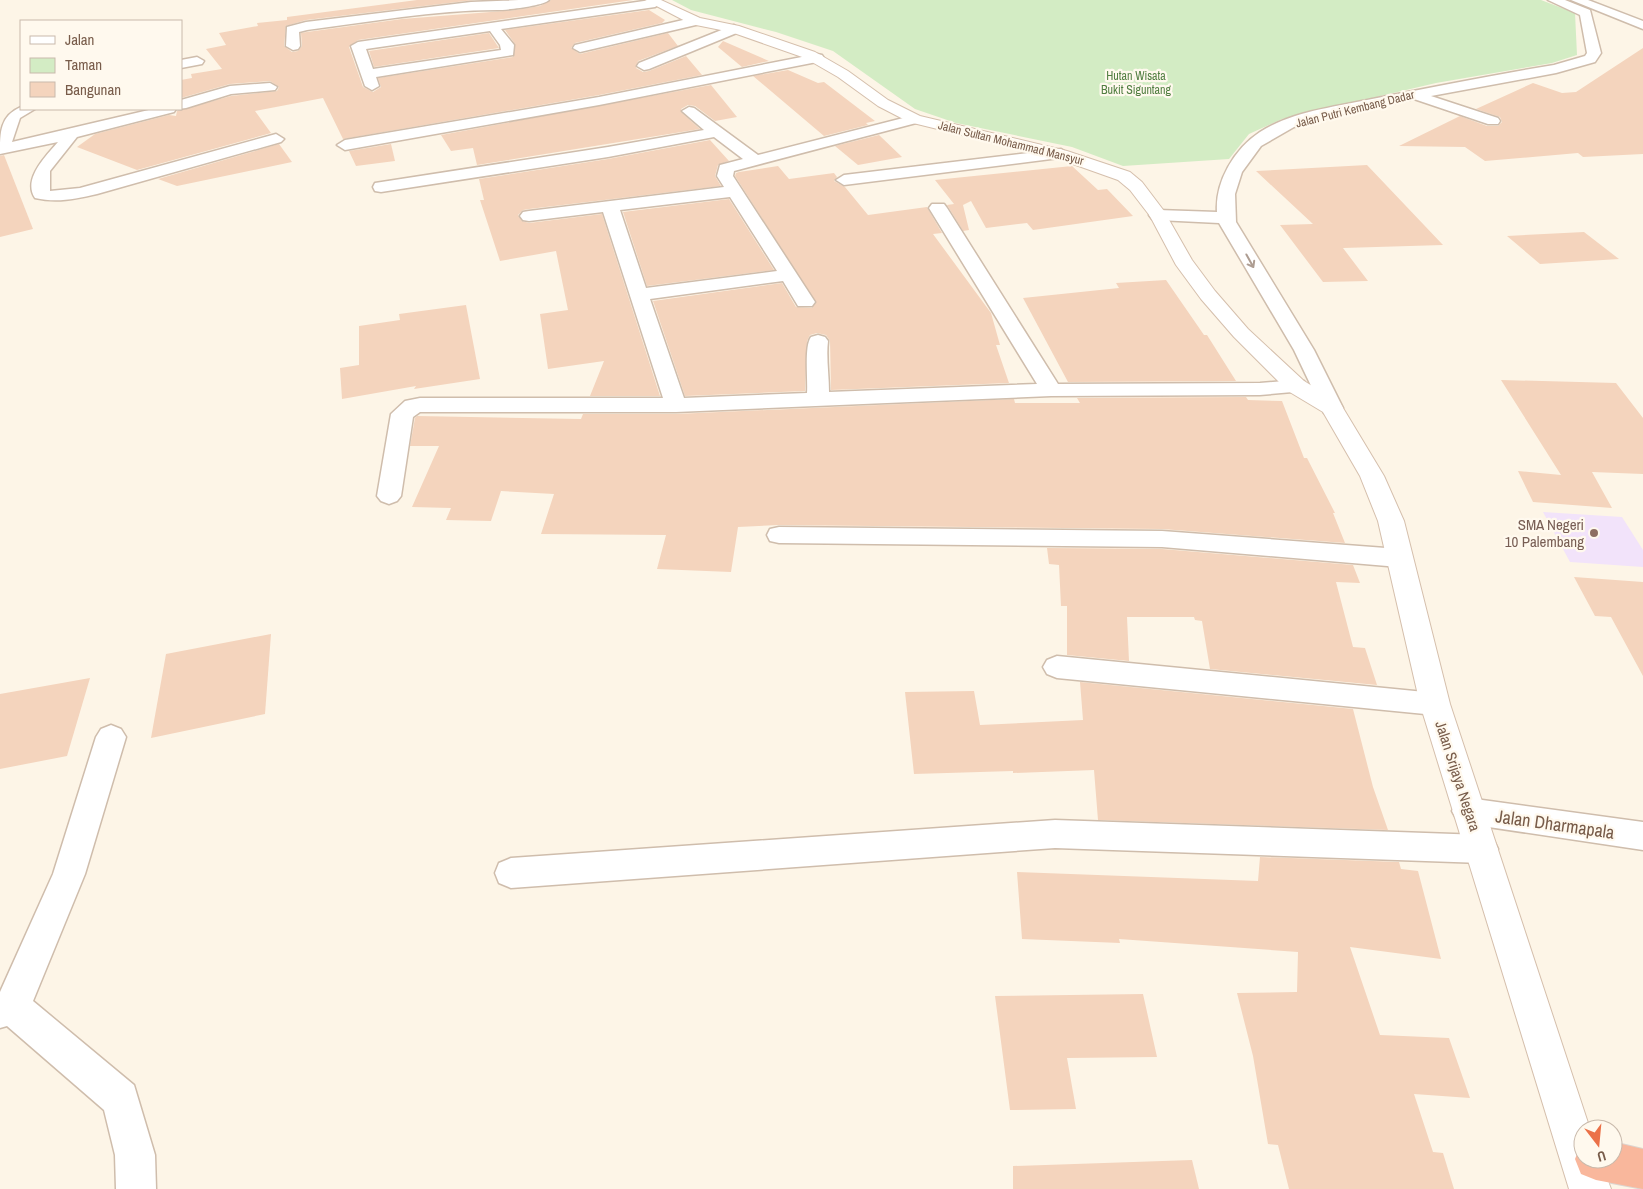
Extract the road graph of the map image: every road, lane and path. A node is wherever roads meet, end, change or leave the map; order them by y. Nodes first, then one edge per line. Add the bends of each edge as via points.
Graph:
1 (543, 0) edge
2 (1554, 0) edge
3 (1577, 0) edge
4 (1608, 0) edge
5 (653, 2) edge
6 (1590, 10) junction
7 (696, 21) junction
8 (1643, 25) edge
9 (351, 27) dead end
10 (494, 28) junction
11 (734, 29) junction
12 (293, 46) dead end
13 (358, 46) junction
14 (580, 48) dead end
15 (817, 58) junction
16 (197, 61) dead end
17 (182, 64) edge
18 (644, 66) dead end
19 (270, 88) dead end
20 (1414, 95) junction
21 (182, 105) edge
22 (26, 110) edge
23 (164, 110) edge
24 (689, 111) dead end
25 (915, 119) junction
26 (1493, 121) dead end
27 (717, 132) junction
28 (72, 134) junction
29 (276, 139) dead end
30 (1004, 141) junction
31 (345, 145) dead end
32 (1, 149) edge
33 (1061, 154) junction
34 (753, 159) junction
35 (973, 163) junction
36 (844, 180) dead end
37 (381, 187) dead end
38 (736, 191) junction
39 (610, 207) junction
40 (938, 208) dead end
41 (1158, 215) junction
42 (529, 216) dead end
43 (1226, 218) junction
44 (789, 275) junction
45 (641, 294) junction
46 (805, 302) dead end
47 (818, 341) dead end
48 (1296, 386) junction
49 (1051, 390) junction
50 (818, 399) junction
51 (676, 405) junction
52 (1332, 408) junction
53 (389, 496) dead end
54 (779, 535) dead end
55 (1399, 558) junction
56 (1057, 667) dead end
57 (1435, 704) junction
58 (111, 736) dead end
59 (1468, 811) junction
60 (1643, 836) edge
61 (1482, 849) junction
62 (510, 873) dead end
63 (6, 1008) edge
64 (1573, 1122) edge
65 (1623, 1168) edge
66 (1643, 1170) edge
67 (136, 1189) edge

1 - 12 street via 306,26 292,30
2 - 6 street
3 - 6 street
4 - 6 street
5 - 7 street, Jalan Sultan Mohammad Mansyur
5 - 10 street
6 - 8 street
6 - 20 street, Jalan Putri Kembang Dadar via 1594,53 1590,59 1556,69
7 - 11 street, Jalan Sultan Mohammad Mansyur
7 - 14 street
9 - 13 street
10 - 13 street
10 - 13 street via 507,45 508,52 369,80
11 - 15 street, Jalan Sultan Mohammad Mansyur
11 - 18 street
15 - 25 street, Jalan Sultan Mohammad Mansyur via 883,103
15 - 31 street via 599,101
16 - 17 street
19 - 21 street via 230,90
20 - 26 street
20 - 43 street, Jalan Putri Kembang Dadar via 1337,111 1265,136 1250,148 1236,167 1225,196
22 - 32 street via 14,116
23 - 28 street
24 - 27 street
25 - 30 street, Jalan Sultan Mohammad Mansyur
25 - 34 street
27 - 34 street
27 - 37 street
28 - 29 street via 42,171 41,194 54,197 86,191
28 - 32 street
30 - 33 street, Jalan Sultan Mohammad Mansyur
30 - 35 street
33 - 35 street
33 - 41 street, Jalan Sultan Mohammad Mansyur via 1124,176
34 - 38 street via 732,165 724,172
35 - 36 street
38 - 39 street
38 - 44 street
39 - 42 street
39 - 45 street
40 - 49 street
41 - 43 street
41 - 48 street, Jalan Sultan Mohammad Mansyur via 1183,261 1208,295 1241,333
43 -> 52 street, Jalan Putri Kembang Dadar via 1323,381
44 - 45 street
44 - 46 street
45 - 51 street
47 - 50 street
48 - 49 street
48 - 52 street, Jalan Srijaya Negara
49 - 50 street
50 - 51 street
51 - 53 street via 413,406 402,414
52 - 55 street, Jalan Srijaya Negara via 1372,476 1391,521
54 - 55 street via 1162,539
55 - 57 street, Jalan Srijaya Negara
56 - 57 street
57 - 59 street, Jalan Srijaya Negara
58 - 63 street via 72,866
59 - 60 street, Jalan Dharmapala
59 - 61 street, Jalan Srijaya Negara
61 - 62 street via 1055,834
61 - 64 street, Jalan Srijaya Negara
63 - 67 street via 120,1099 136,1155
65 - 66 highway

